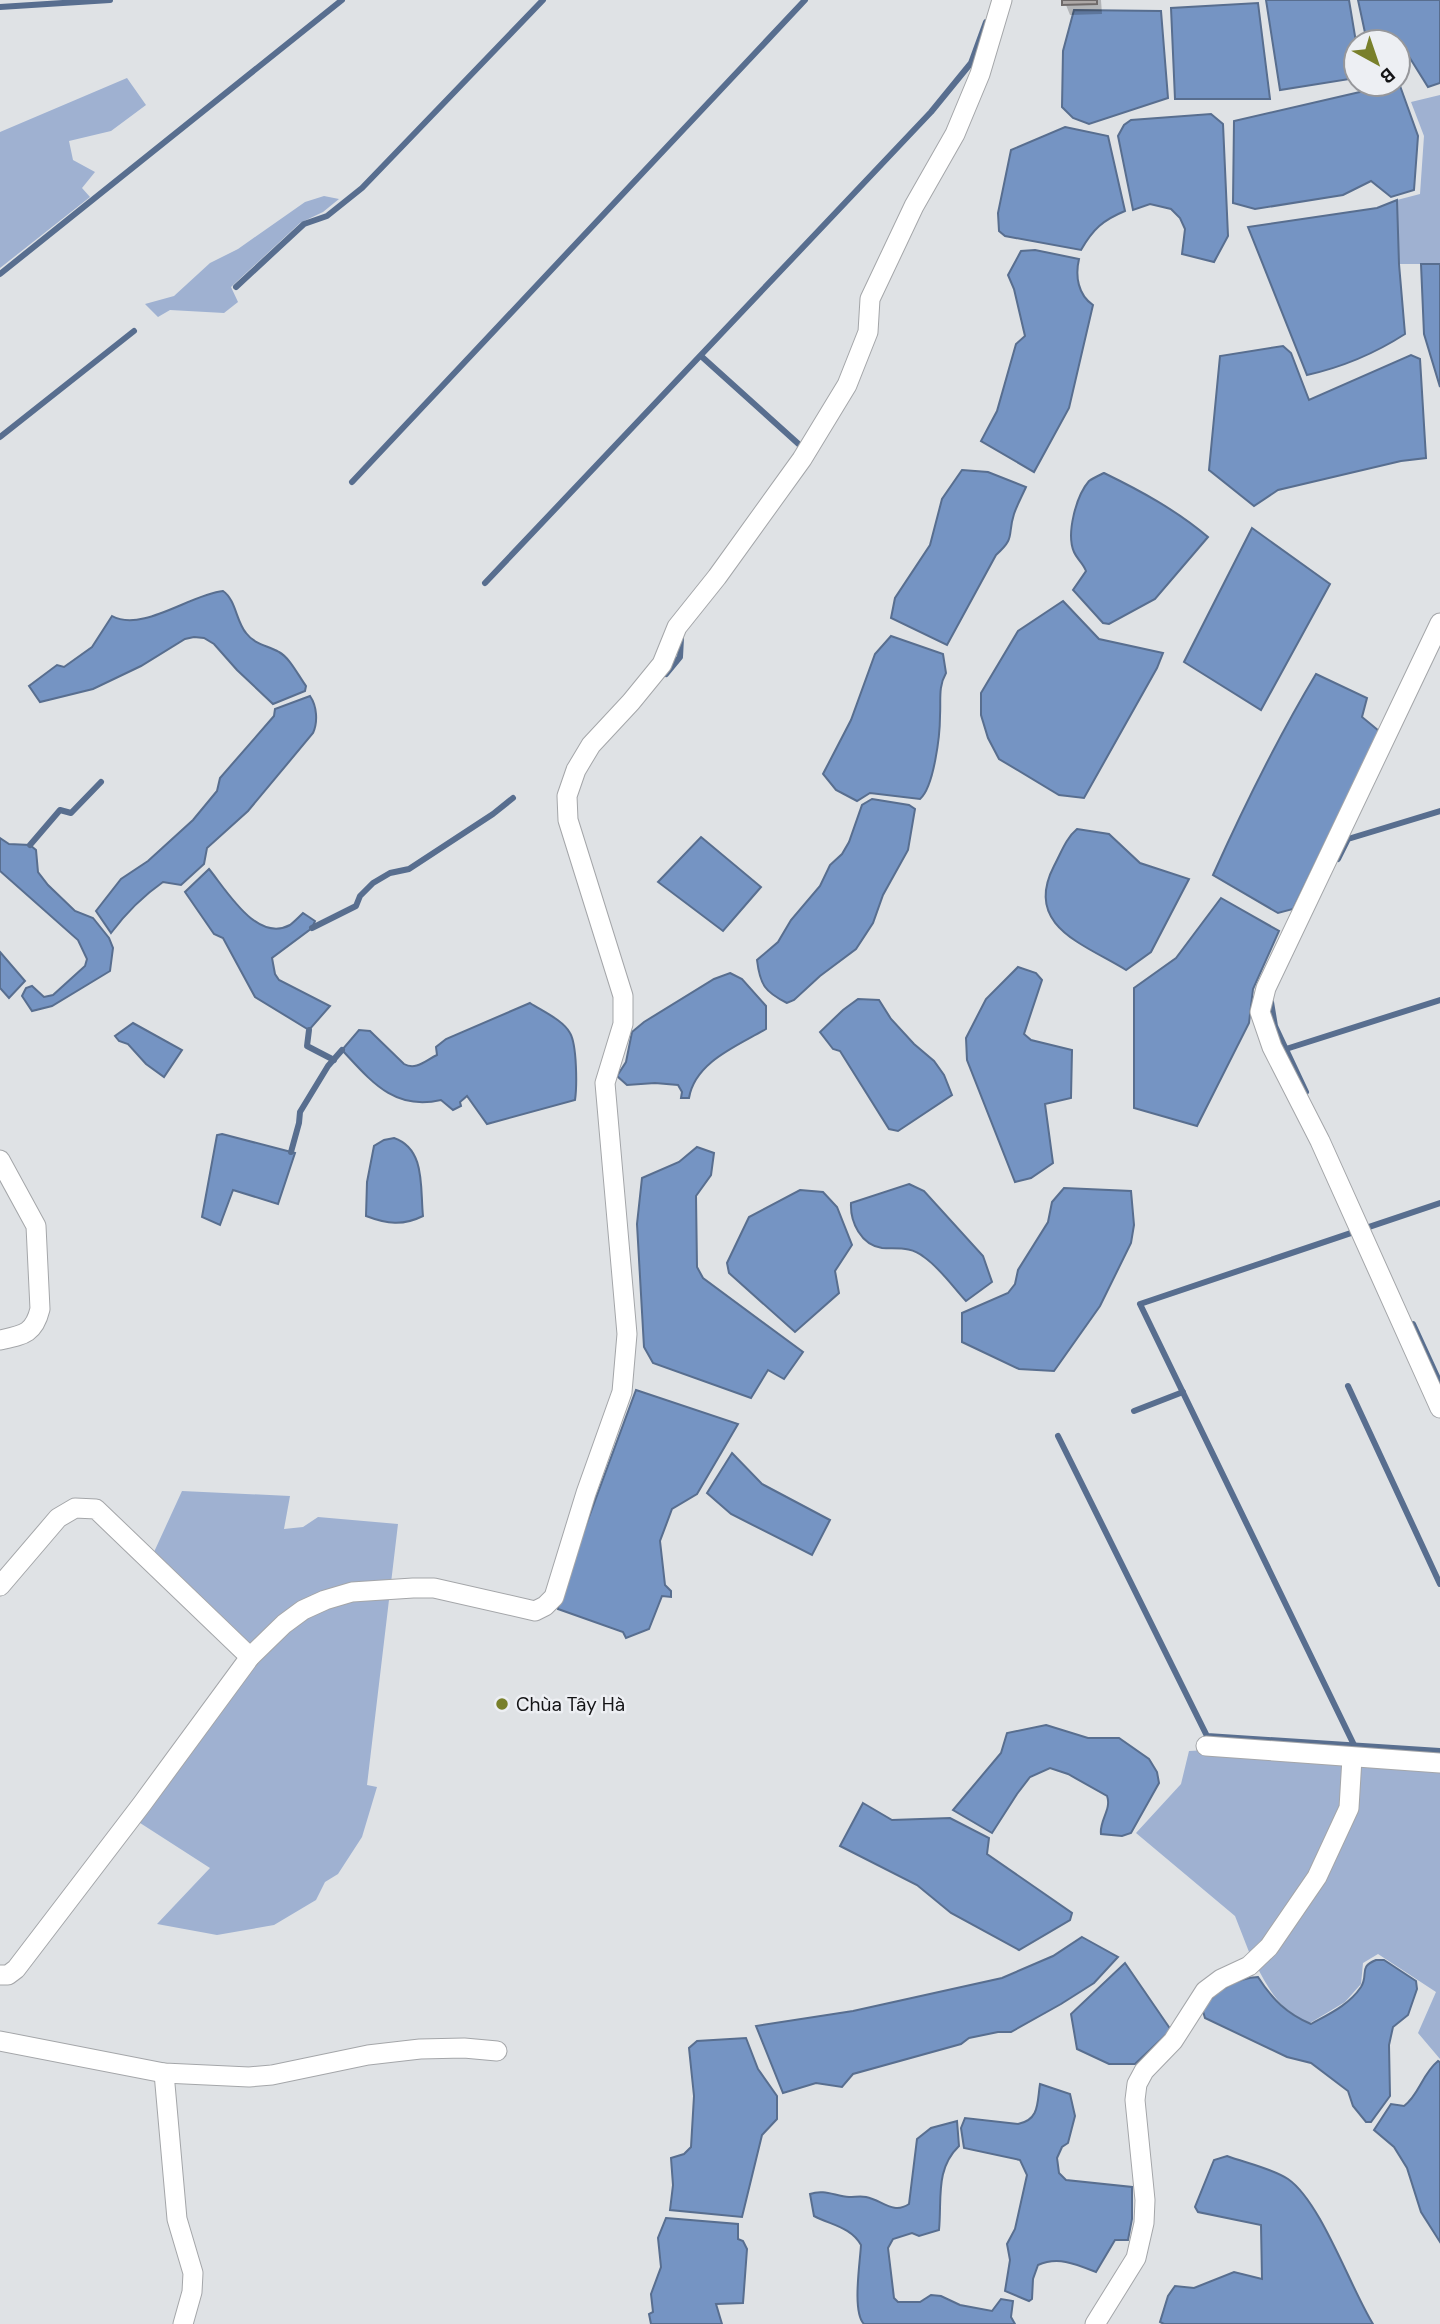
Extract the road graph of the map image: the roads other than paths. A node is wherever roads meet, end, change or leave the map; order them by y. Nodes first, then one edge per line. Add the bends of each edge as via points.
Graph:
1 (1002, 0) edge
2 (1440, 623) edge
3 (0, 1160) edge
4 (0, 1340) edge
5 (1440, 1408) edge
6 (0, 1586) edge
7 (250, 1657) junction
8 (1206, 1746) dead end
9 (1352, 1758) junction
10 (1440, 1763) edge
11 (0, 1975) edge
12 (0, 2041) edge
13 (497, 2051) dead end
14 (164, 2073) junction
15 (183, 2324) edge
16 (1095, 2324) edge

1 - 7 street via 980,74 955,134 870,299 868,332 847,386 802,459 677,627 662,664 590,745 567,796 568,820 623,996 623,1024 605,1083 627,1335 622,1392 554,1597 535,1611 434,1588 352,1592 303,1610
2 - 5 street via 1266,988 1260,1012 1272,1047
3 - 4 street via 36,1226 40,1309 31,1329
6 - 7 street via 58,1518 75,1508 96,1509
7 - 11 street via 16,1969 8,1976
8 - 9 street
9 - 10 street
9 - 16 street via 1349,1808 1309,1888 1269,1947 1249,1966 1205,1991 1173,2041 1140,2077 1135,2100 1145,2200 1139,2249
12 - 14 street
13 - 14 street via 420,2049 261,2076
14 - 15 street via 177,2219 192,2273

